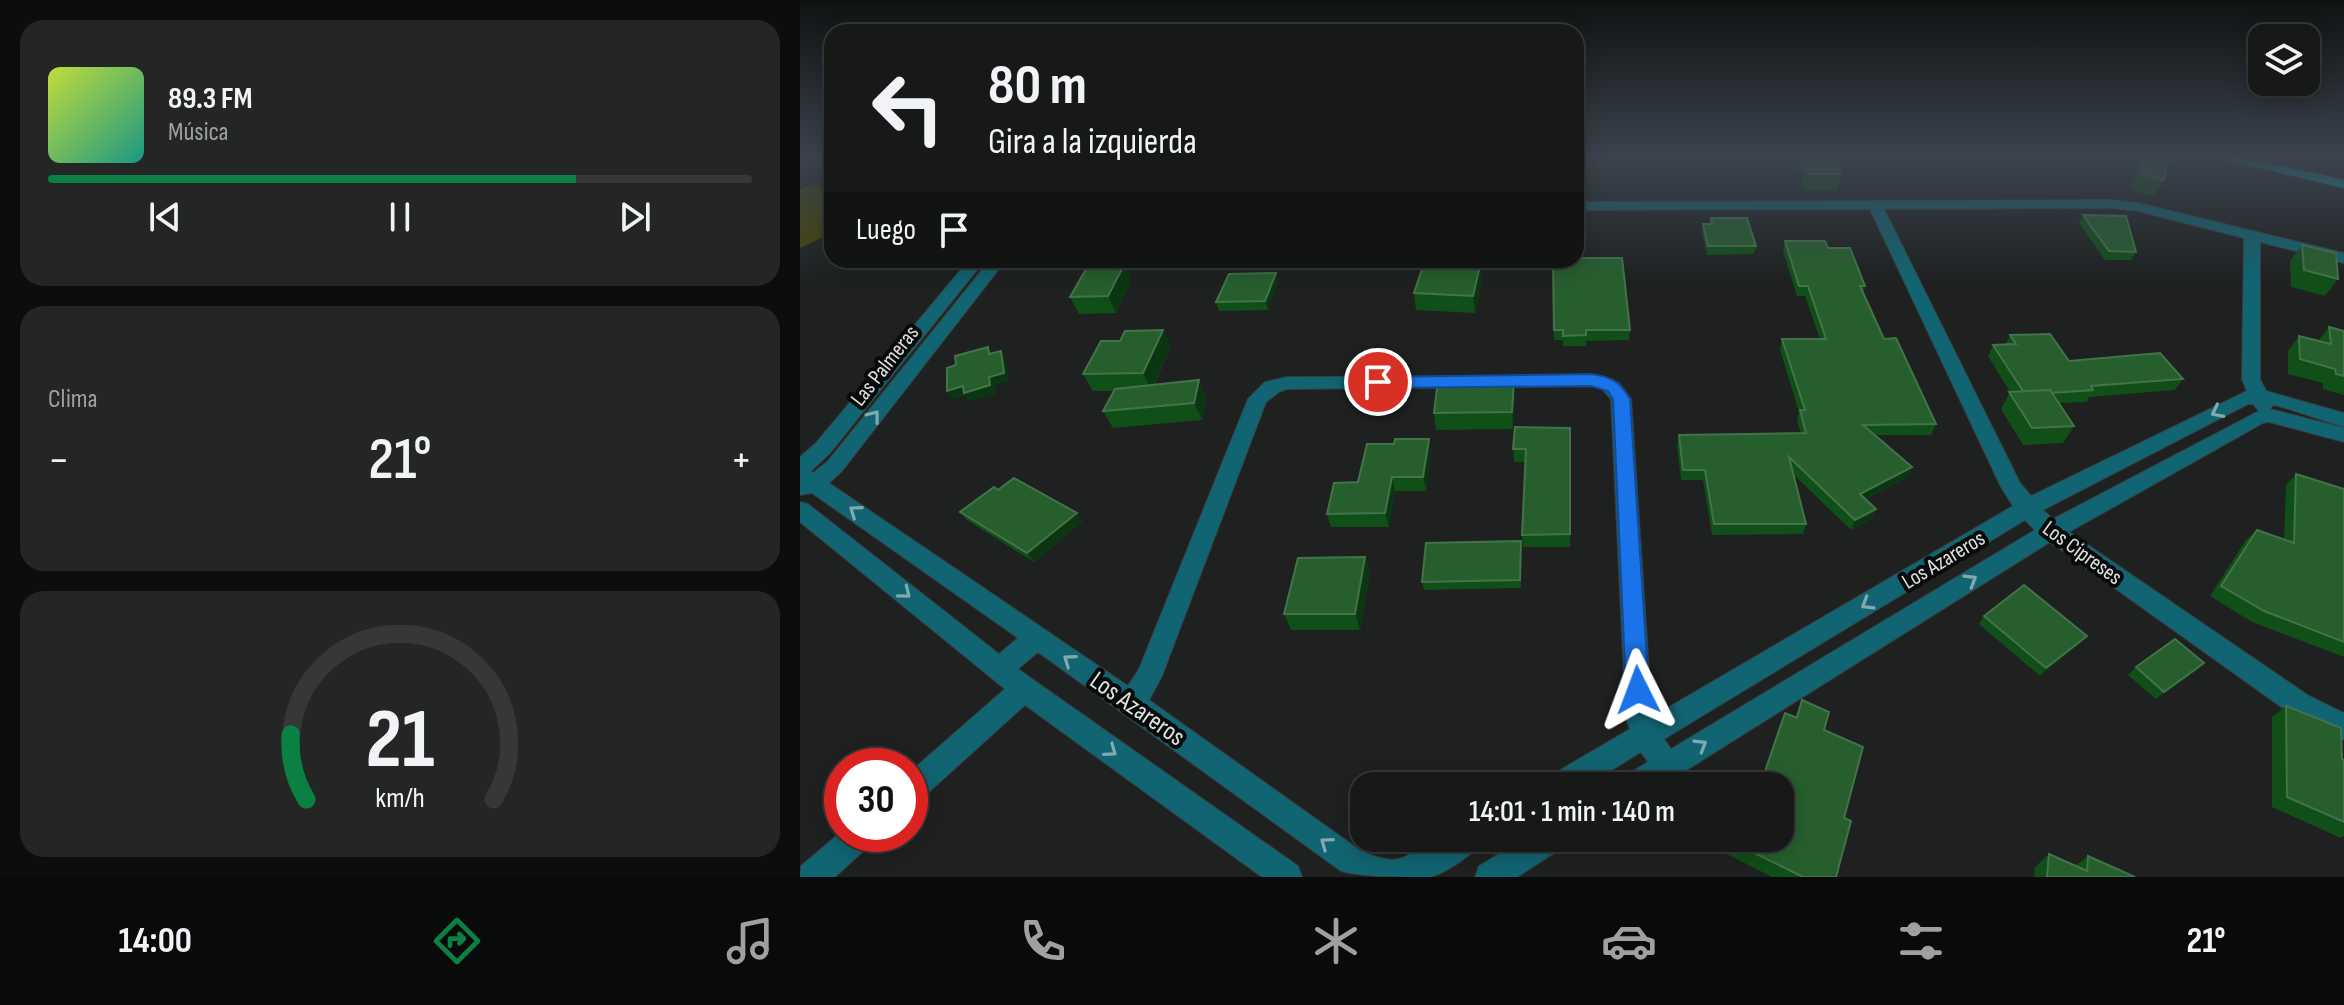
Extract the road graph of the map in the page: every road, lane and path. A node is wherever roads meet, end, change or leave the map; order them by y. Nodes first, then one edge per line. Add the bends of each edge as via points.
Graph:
1 (1875, 205) junction
2 (1584, 206) edge
3 (2252, 235) junction
4 (2344, 258) edge
5 (970, 268) edge
6 (992, 268) edge
7 (2263, 405) junction
8 (2344, 420) edge
9 (2344, 435) edge
10 (804, 479) edge
11 (2027, 508) junction
12 (800, 510) edge
13 (2051, 531) junction
14 (1037, 638) junction
15 (999, 669) junction
16 (1024, 689) junction
17 (1132, 703) junction
18 (2344, 727) edge
19 (1646, 736) junction
20 (1667, 766) junction
21 (1584, 772) edge
22 (1657, 772) edge
23 (928, 774) edge
24 (840, 852) edge
25 (1446, 852) edge
26 (1530, 852) edge
27 (812, 877) edge
28 (1287, 877) edge
29 (1385, 877) edge
30 (1490, 877) edge

1 - 2 street
1 - 3 street via 2112,204
1 - 11 street, Los Cipreses
3 - 4 street
3 - 7 street via 2251,379
5 - 10 street, Las Palmeras via 823,448
10 -> 6 street, Las Palmeras via 835,466
7 - 8 street
7 - 9 street
7 -> 11 street, Los Azareros via 2244,398
7 - 13 street, Los Azareros via 2257,418
14 -> 10 street, Los Azareros
11 - 13 street, Los Cipreses
11 -> 19 street, Los Azareros
12 -> 15 street
13 - 18 street, Los Cipreses via 2300,705
20 -> 13 street, Los Azareros
14 - 15 street
17 -> 14 street, Los Azareros
15 - 16 street
16 - 23 street
16 -> 28 street
17 - 19 street via 1149,676 1265,391 1287,383 1591,380 1615,387 1621,399 1639,719
29 -> 17 street, Los Azareros via 1351,861
19 - 20 street
19 - 21 street, Los Azareros
20 - 22 street, Los Azareros
24 - 27 street
25 - 29 street, Los Azareros via 1415,870
26 - 30 street

